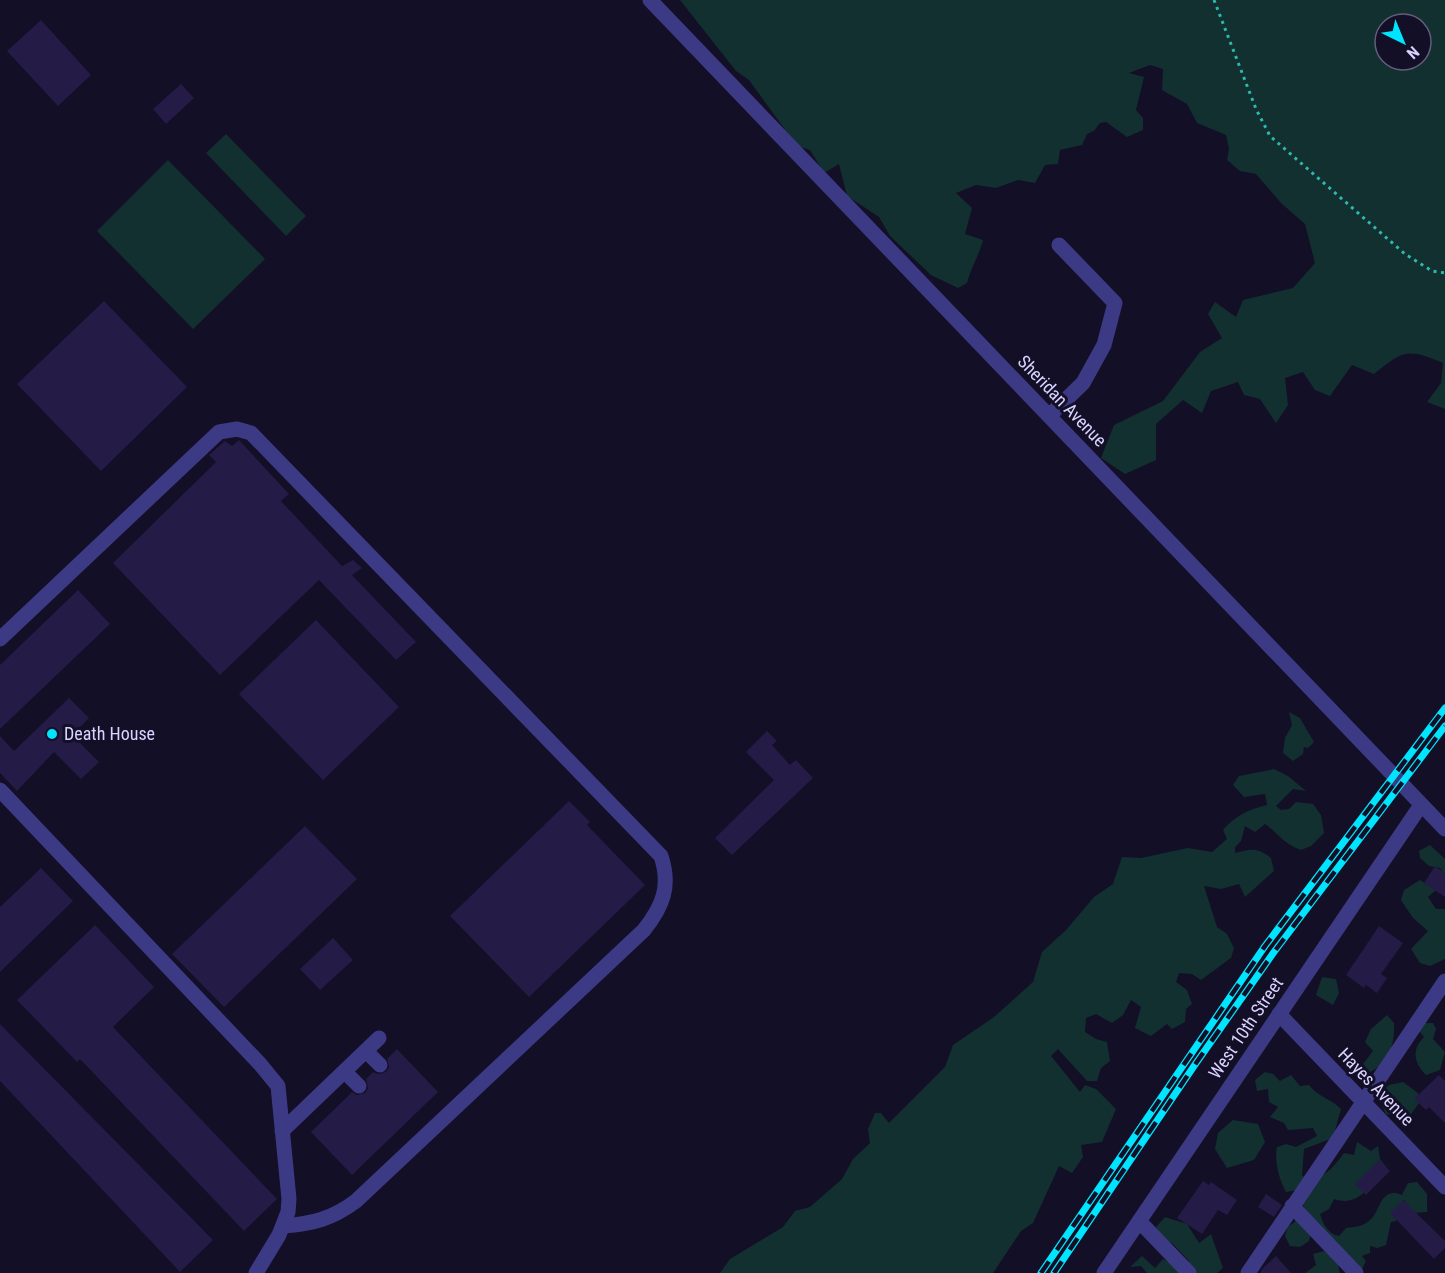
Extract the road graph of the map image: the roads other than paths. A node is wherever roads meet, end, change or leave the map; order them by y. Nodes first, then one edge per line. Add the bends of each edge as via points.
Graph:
1 (650, 0) edge
2 (1059, 245) dead end
3 (1049, 416) junction
4 (0, 639) edge
5 (0, 790) edge
6 (1421, 805) junction
7 (1445, 829) edge
8 (1445, 981) edge
9 (1440, 1001) edge
10 (1280, 1014) junction
11 (379, 1038) dead end
12 (366, 1051) junction
13 (380, 1065) dead end
14 (345, 1072) junction
15 (359, 1086) dead end
16 (1362, 1101) junction
17 (282, 1131) junction
18 (1445, 1187) edge
19 (1292, 1206) junction
20 (1139, 1221) junction
21 (283, 1226) junction
22 (256, 1273) edge
23 (1104, 1273) edge
24 (1189, 1273) edge
25 (1248, 1273) edge
26 (1356, 1273) edge

1 - 3 street, Sheridan Avenue
2 - 3 street via 1115,303 1104,345 1083,383
3 - 6 street, Sheridan Avenue
4 - 21 street via 219,432 237,429 251,433 661,856 666,891 658,912 644,930 356,1201 315,1223
5 - 17 street via 260,1064 278,1086
6 - 7 street, Sheridan Avenue
6 - 10 street, West 10th Street
8 - 9 street
9 - 16 street
10 - 16 street, Hayes Avenue
10 - 20 street, West 10th Street
11 - 12 street
12 - 13 street
12 - 14 street
14 - 15 street
14 - 17 street
16 - 18 street, Hayes Avenue
16 - 19 street
17 - 21 street via 289,1199
19 - 25 street
19 - 26 street
20 - 23 street, West 10th Street
20 - 24 street
21 - 22 street

